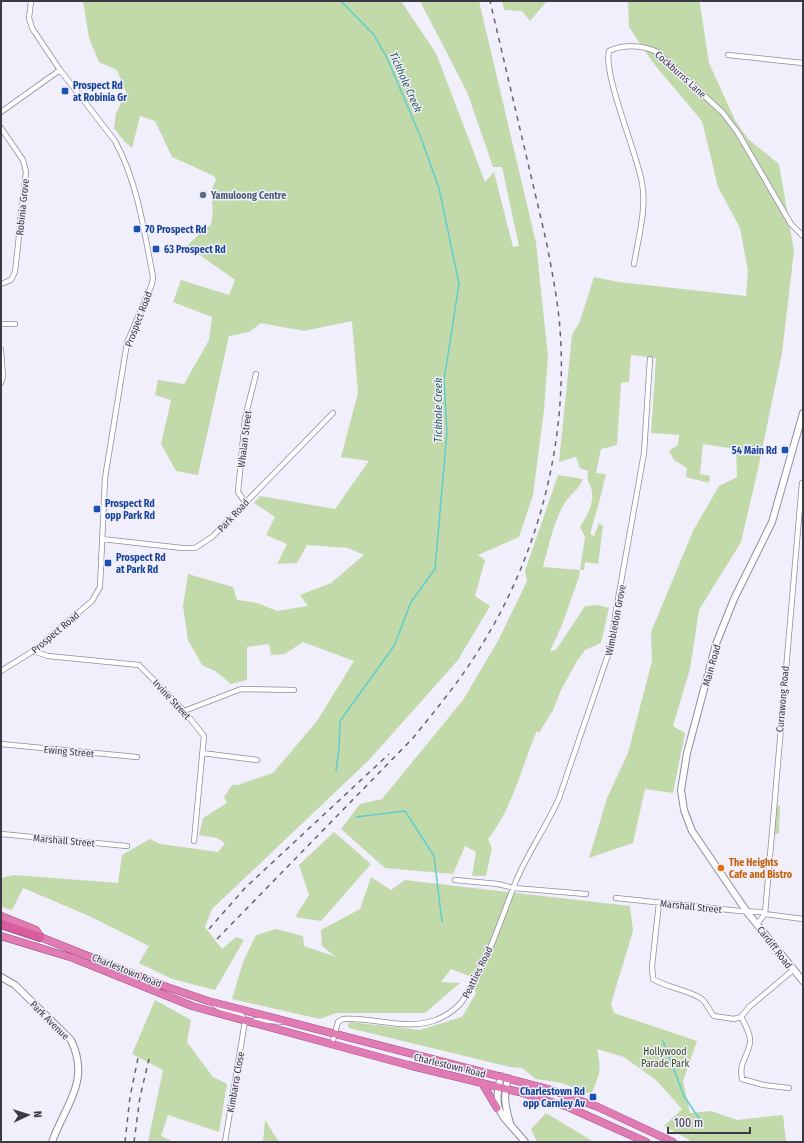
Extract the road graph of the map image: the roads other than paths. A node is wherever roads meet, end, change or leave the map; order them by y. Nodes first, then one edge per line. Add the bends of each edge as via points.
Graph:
1 (31, 1) edge
2 (728, 55) dead end
3 (803, 63) edge
4 (60, 70) junction
5 (1, 112) edge
6 (1, 128) edge
7 (803, 236) edge
8 (634, 264) dead end
9 (1, 284) edge
10 (1, 324) edge
11 (15, 324) dead end
12 (1, 350) edge
13 (650, 359) dead end
14 (256, 374) dead end
15 (1, 383) edge
16 (333, 413) dead end
17 (803, 413) edge
18 (802, 483) dead end
19 (245, 502) junction
20 (102, 539) junction
21 (33, 651) junction
22 (1, 671) edge
23 (294, 690) dead end
24 (184, 711) junction
25 (1, 744) edge
26 (202, 753) junction
27 (137, 757) dead end
28 (256, 760) dead end
29 (1, 834) edge
30 (194, 842) dead end
31 (127, 846) dead end
32 (455, 880) dead end
33 (514, 888) junction
34 (586, 894) dead end
35 (616, 898) dead end
36 (659, 903) junction
37 (747, 912) junction
38 (765, 914) junction
39 (1, 916) edge
40 (803, 919) edge
41 (1, 924) edge
42 (757, 924) junction
43 (1, 936) edge
44 (40, 936) junction
45 (792, 970) junction
46 (1, 977) edge
47 (803, 981) edge
48 (208, 1001) junction
49 (741, 1017) junction
50 (245, 1021) junction
51 (289, 1022) junction
52 (335, 1033) junction
53 (332, 1044) junction
54 (504, 1077) junction
55 (482, 1083) junction
56 (502, 1087) junction
57 (789, 1088) dead end
58 (497, 1108) junction
59 (511, 1123) junction
60 (52, 1142) edge
61 (225, 1142) edge
62 (525, 1142) edge
63 (646, 1142) edge
64 (671, 1142) edge

1 - 4 street, Prospect Road via 30,24
2 - 3 street
4 - 5 street
4 - 20 street, Prospect Road via 122,153 141,212 153,277 127,343 105,478
6 - 9 street, Robinia Grove via 23,160 26,172 15,272 11,280
7 - 8 street, Cockburns Lane via 790,224 738,132 723,113 657,52 652,49 624,46 609,51 608,58 644,193
10 - 11 street
12 - 15 street
13 - 33 street, Wimbledon Grove via 644,453 612,643 559,798
14 - 19 street, Whalan Street via 245,418 238,492
16 - 19 street, Park Road
17 - 37 main road, Main Road via 772,522 734,599 716,644 683,773 681,790 684,810 692,831
18 - 38 street, Currawong Road
19 - 20 street, Park Road via 212,537 195,548
20 - 21 street, Prospect Road via 100,587 92,601
21 - 22 street, Prospect Road
21 - 24 street, Irvine Street via 48,656 139,665
23 - 24 street via 241,689
24 - 26 street, Irvine Street via 204,736
25 - 27 street, Ewing Street
26 - 28 street
26 - 30 street, Irvine Street
29 - 31 street, Marshall Street
32 - 33 street
33 - 34 street
33 - 52 street, Peatties Road via 480,971 462,1002 452,1011 434,1021 412,1023 343,1019 338,1022
35 - 36 street, Marshall Street
36 - 37 street, Marshall Street
36 - 49 street via 652,966 653,979 662,985 703,1000 714,1016 734,1019
37 - 38 street, Marshall Street
37 - 42 main road, Cardiff Road
38 - 40 street, Marshall Street
38 - 42 street
39 - 44 highway, Charlestown Road via 36,930
41 - 44 highway
42 - 45 main road, Cardiff Road
43 - 50 highway, Charlestown Road via 73,958 192,1006
44 - 48 highway, Charlestown Road
45 - 47 main road, Cardiff Road
45 - 49 street
46 - 60 main road, Park Avenue via 19,988 71,1040 75,1050 79,1072 77,1086
48 - 50 street, Charlestown Road via 223,1010 242,1015
48 - 51 highway, Charlestown Road
49 - 57 street via 748,1030 750,1042 740,1067 742,1079
50 - 51 street, Charlestown Road
50 - 53 highway, Charlestown Road
50 - 61 street, Kimbarra Close
51 - 52 highway, Charlestown Road
52 - 53 street, Peatties Road
52 - 54 highway, Charlestown Road
53 - 55 highway, Charlestown Road
54 - 56 main road
54 - 64 highway, Charlestown Road via 576,1099
55 - 56 highway, Charlestown Road
55 - 58 highway
56 - 58 main road
56 - 59 main road
56 - 63 highway, Charlestown Road via 568,1107
58 - 59 main road
59 - 62 main road

